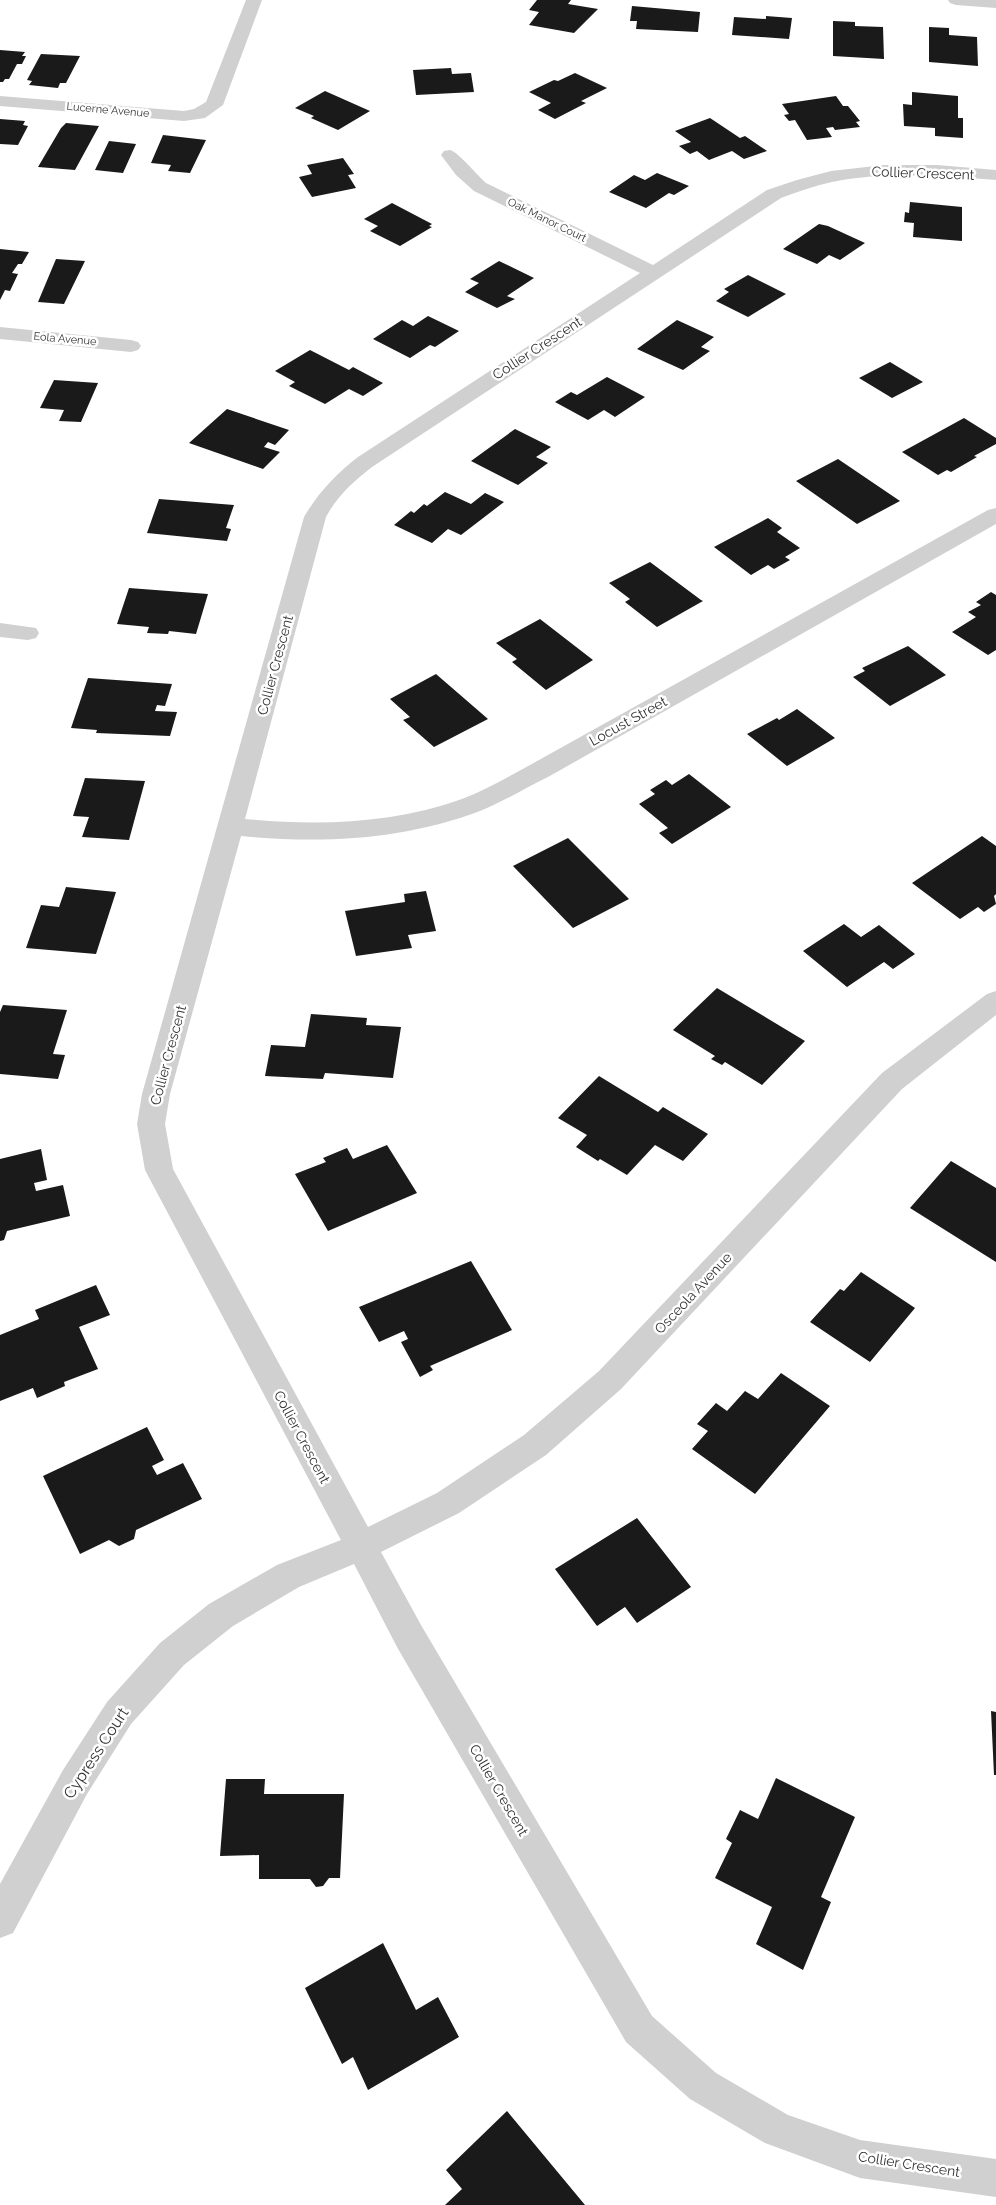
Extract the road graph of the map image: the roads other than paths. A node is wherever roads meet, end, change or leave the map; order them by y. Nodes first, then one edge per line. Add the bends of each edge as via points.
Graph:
1 (254, 0) edge
2 (956, 0) edge
3 (996, 3) edge
4 (0, 101) edge
5 (450, 155) dead end
6 (996, 175) edge
7 (653, 272) junction
8 (0, 333) edge
9 (130, 346) dead end
10 (996, 515) edge
11 (0, 630) edge
12 (28, 633) dead end
13 (232, 826) junction
14 (996, 1001) edge
15 (360, 1547) junction
16 (0, 1920) edge
17 (996, 2178) edge

1 - 4 street, Lucerne Avenue via 214,105 199,114 184,116
2 - 3 street
5 - 7 street, Oak Manor Court via 480,187
6 - 7 street, Collier Crescent via 896,169 858,171 803,182 774,194
7 - 13 street, Collier Crescent via 364,462 344,478 323,502 315,517
8 - 9 street, Eola Avenue
10 - 13 street, Locust Street via 548,767 471,804 407,825 344,832 281,832
11 - 12 street
13 - 15 street, Collier Crescent via 156,1094 151,1124 159,1170
14 - 15 street, Osceola Avenue via 892,1081 610,1380 535,1445 448,1503
15 - 16 street, Cypress Court via 279,1581 221,1614 172,1654 119,1713 75,1782
15 - 17 street, Collier Crescent via 639,2029 703,2086 778,2130 860,2159

